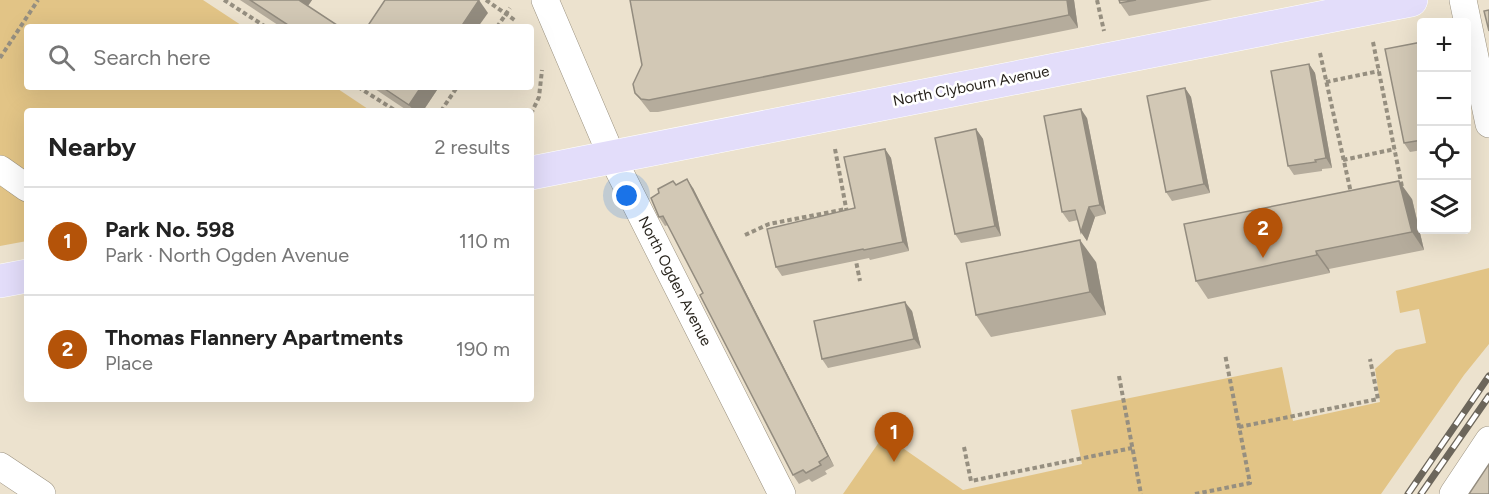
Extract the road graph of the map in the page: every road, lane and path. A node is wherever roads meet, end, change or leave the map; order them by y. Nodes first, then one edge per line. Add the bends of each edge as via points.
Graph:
1 (38, 0) edge
2 (224, 0) edge
3 (486, 0) edge
4 (545, 0) edge
5 (1097, 0) edge
6 (1411, 0) edge
7 (1463, 0) edge
8 (510, 8) dead end
9 (506, 14) junction
10 (516, 21) dead end
11 (261, 24) edge
12 (499, 24) edge
13 (1104, 31) dead end
14 (1373, 42) dead end
15 (1320, 53) dead end
16 (0, 58) edge
17 (542, 70) dead end
18 (1379, 71) junction
19 (1326, 82) junction
20 (363, 90) edge
21 (455, 90) edge
22 (391, 108) edge
23 (443, 108) edge
24 (534, 108) edge
25 (1489, 124) edge
26 (836, 149) dead end
27 (1395, 149) junction
28 (612, 156) junction
29 (1343, 160) junction
30 (0, 169) edge
31 (534, 172) edge
32 (24, 186) edge
33 (1402, 187) edge
34 (1351, 197) edge
35 (846, 209) junction
36 (848, 220) edge
37 (745, 235) dead end
38 (854, 250) edge
39 (24, 277) edge
40 (0, 281) edge
41 (860, 281) dead end
42 (1225, 354) dead end
43 (1370, 359) dead end
44 (1119, 376) dead end
45 (1239, 427) junction
46 (1489, 440) edge
47 (964, 447) dead end
48 (1132, 448) junction
49 (0, 466) edge
50 (1215, 492) edge
51 (42, 494) edge
52 (782, 494) edge
53 (1141, 494) edge
54 (1195, 494) edge
55 (1453, 494) edge

1 - 16 path
2 - 11 path
3 - 9 path
4 - 28 street, North Ogden Avenue
5 - 13 path
6 - 28 main road, North Clybourn Avenue
7 - 25 street
8 - 9 path
9 - 10 path
9 - 12 path
14 - 18 path
15 - 19 path
17 - 24 path
18 - 19 path
18 - 27 path
19 - 29 path
20 - 22 path
21 - 23 path
26 - 35 path
27 - 29 path
27 - 33 path
28 - 31 main road, North Clybourn Avenue
28 - 52 street, North Ogden Avenue
29 - 34 path
30 - 32 street
35 - 36 path
35 - 37 path via 768,224
38 - 41 path
39 - 40 main road
42 - 45 path
43 - 45 path via 1378,399
44 - 48 path
45 - 50 path via 1250,483
46 - 55 street
47 - 48 path via 971,481
48 - 53 path
49 - 51 street
50 - 54 path

